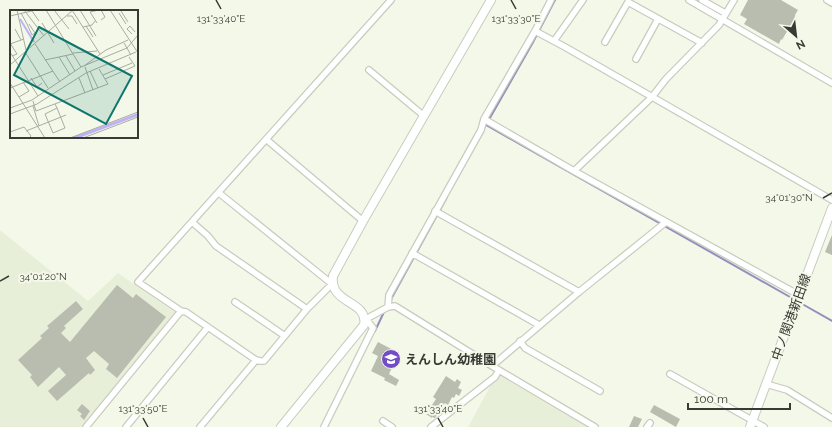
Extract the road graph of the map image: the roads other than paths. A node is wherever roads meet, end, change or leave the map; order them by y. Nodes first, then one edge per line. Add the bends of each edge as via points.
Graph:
1 (391, 0) edge
2 (491, 0) edge
3 (551, 0) edge
4 (583, 0) edge
5 (689, 0) edge
6 (702, 0) edge
7 (734, 0) edge
8 (828, 0) edge
9 (832, 3) edge
10 (725, 13) junction
11 (658, 19) junction
12 (721, 20) junction
13 (535, 31) junction
14 (554, 41) junction
15 (605, 42) dead end
16 (702, 43) junction
17 (636, 59) dead end
18 (369, 70) dead end
19 (832, 83) edge
20 (652, 97) junction
21 (424, 116) junction
22 (484, 119) junction
23 (267, 140) junction
24 (574, 171) junction
25 (219, 193) junction
26 (832, 200) edge
27 (435, 211) junction
28 (831, 211) edge
29 (363, 220) junction
30 (192, 222) junction
31 (666, 222) junction
32 (412, 253) junction
33 (332, 284) junction
34 (579, 292) junction
35 (799, 295) junction
36 (235, 302) dead end
37 (388, 307) junction
38 (307, 309) junction
39 (181, 311) junction
40 (366, 318) junction
41 (539, 326) junction
42 (208, 327) junction
43 (286, 336) junction
44 (520, 341) junction
45 (256, 360) junction
46 (492, 366) junction
47 (499, 370) junction
48 (670, 374) dead end
49 (766, 384) junction
50 (600, 391) dead end
51 (832, 418) edge
52 (383, 421) dead end
53 (751, 423) edge
54 (86, 427) edge
55 (126, 427) edge
56 (200, 427) edge
57 (281, 427) edge
58 (324, 427) edge
59 (392, 427) edge
60 (431, 427) edge
61 (595, 427) edge
62 (764, 427) edge

1 - 23 street
2 - 21 street
3 - 13 street
4 - 14 street
5 - 12 street
6 - 10 street
7 - 10 street
8 - 9 street
10 - 12 street
11 - 15 street via 628,2
11 - 16 street
11 - 17 street
12 - 16 street
12 - 19 street
13 - 14 street
13 - 22 street
14 - 20 street
16 - 20 street
18 - 21 street
20 - 24 street
20 - 26 street
21 - 29 street
22 - 24 street
22 - 27 street
23 - 25 street
23 - 29 street
24 - 31 street
25 - 30 street
25 - 33 street
27 - 32 street
27 - 34 street
28 - 35 street, 中ノ関港新田線
29 - 33 street via 336,268
30 - 38 street via 216,246
30 - 39 street via 138,282
31 - 34 street
31 - 35 street
32 - 37 street via 389,295
32 - 41 street
33 - 38 street
33 - 40 street via 334,290 363,312
34 - 41 street
35 - 49 street, 中ノ関港新田線
36 - 43 street
37 - 40 street
37 - 46 street via 395,306
38 - 43 street
39 - 42 street
39 - 54 street
40 - 57 street via 364,325
40 - 58 street via 373,328
41 - 44 street
42 - 45 street
42 - 55 street
43 - 45 street via 264,361
44 - 46 street
44 - 50 street via 526,348
45 - 56 street
46 - 47 street
47 - 60 street via 495,377
47 - 61 street
48 - 53 street
49 - 51 street via 787,390
49 - 53 street, 中ノ関港新田線
52 - 59 street
53 - 62 street

